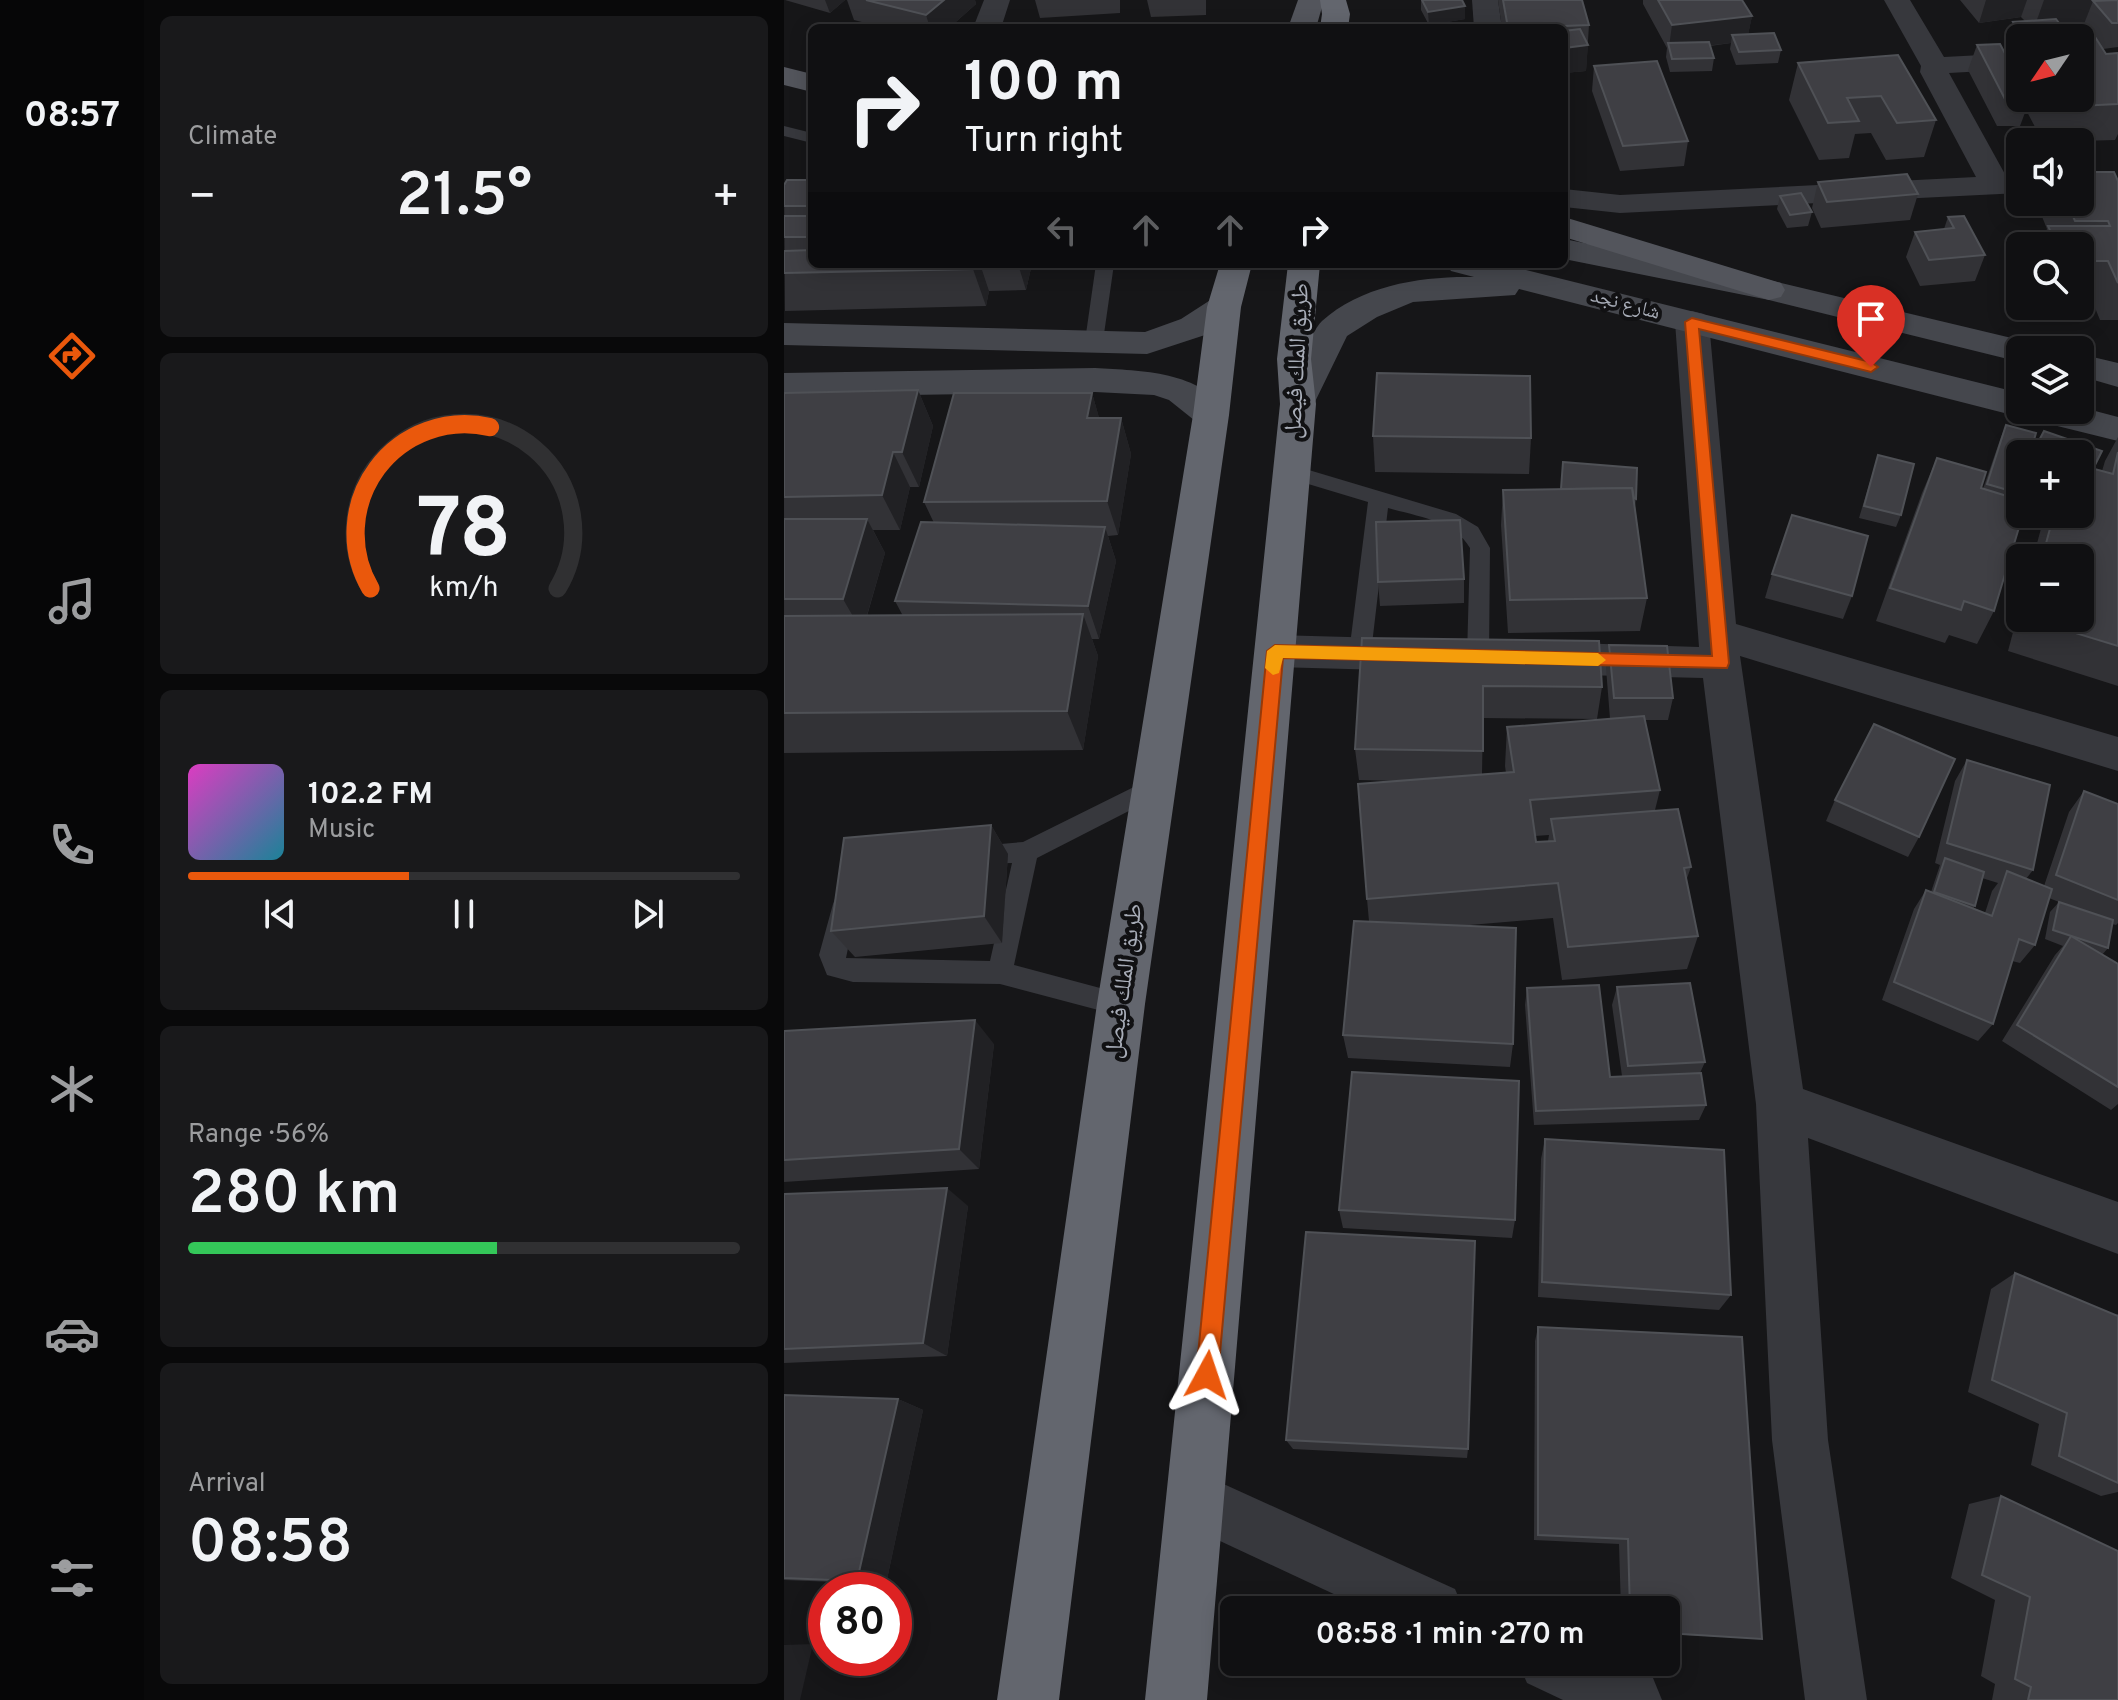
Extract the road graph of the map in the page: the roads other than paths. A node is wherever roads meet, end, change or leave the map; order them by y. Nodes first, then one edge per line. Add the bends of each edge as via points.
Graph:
1 (997, 0) edge
2 (1311, 0) edge
3 (1485, 0) edge
4 (1897, 0) edge
5 (988, 24) edge
6 (1303, 24) edge
7 (1488, 24) edge
8 (2006, 62) edge
9 (1935, 66) junction
10 (784, 76) edge
11 (808, 82) edge
12 (784, 131) edge
13 (808, 137) edge
14 (2006, 181) edge
15 (2006, 184) edge
16 (1568, 198) edge
17 (1568, 228) edge
18 (1568, 250) edge
19 (1104, 268) edge
20 (1304, 268) edge
21 (1479, 268) edge
22 (1230, 278) edge
23 (1566, 289) junction
24 (1769, 290) junction
25 (1692, 322) junction
26 (784, 334) edge
27 (1094, 341) junction
28 (2006, 348) edge
29 (2094, 369) edge
30 (2118, 375) edge
31 (1095, 380) junction
32 (784, 385) edge
33 (2006, 401) edge
34 (1298, 404) junction
35 (1211, 415) junction
36 (2094, 423) edge
37 (2118, 429) edge
38 (1292, 472) junction
39 (1379, 498) junction
40 (1719, 648) junction
41 (1275, 651) junction
42 (1360, 653) junction
43 (1478, 656) junction
44 (2118, 754) edge
45 (1154, 787) junction
46 (1026, 852) junction
47 (951, 855) edge
48 (849, 887) edge
49 (1000, 973) junction
50 (1121, 1004) junction
51 (1781, 1104) junction
52 (2118, 1228) edge
53 (1195, 1500) junction
54 (1404, 1596) edge
55 (1579, 1676) edge
56 (1028, 1700) edge
57 (1176, 1700) edge
58 (1631, 1700) edge
59 (1836, 1700) edge

1 - 5 street
2 - 6 main road
3 - 7 street
4 - 9 street
8 - 9 street
9 - 14 street via 1934,72
10 - 11 main road
12 - 13 lane
15 - 16 street via 1620,204
17 - 24 main road
18 - 24 street, شارع نجد
19 - 27 lane
20 - 34 highway, طريق الملك فيصل via 1294,359
21 - 23 street, شارع نجد
22 - 27 street via 1173,336 1147,343
22 - 35 highway, طريق الملك فيصل
23 - 25 street, شارع نجد
23 - 34 street via 1449,287 1387,299 1333,330
24 - 28 street, شارع نجد
25 - 33 street, شارع نجد
25 - 40 street
26 - 27 street
27 - 31 street
29 - 30 street
31 - 32 street
31 - 35 street via 1157,384 1181,392
34 - 38 highway, طريق الملك فيصل
35 - 45 highway, طريق الملك فيصل
36 - 37 street
38 - 39 lane
38 - 41 highway, طريق الملك فيصل
39 - 42 lane
39 - 43 lane via 1449,519 1471,532 1480,548
40 - 43 street
40 - 44 street
40 - 51 street
41 - 42 street
41 - 53 highway, طريق الملك فيصل
42 - 43 street
45 - 46 lane
45 - 50 highway, طريق الملك فيصل
46 - 47 lane
46 - 49 lane
48 - 49 lane via 832,955 836,967
49 - 50 lane
50 - 56 highway, طريق الملك فيصل
51 - 52 street
51 - 59 street via 1800,1440
53 - 54 street
53 - 57 highway, طريق الملك فيصل
55 - 58 street

